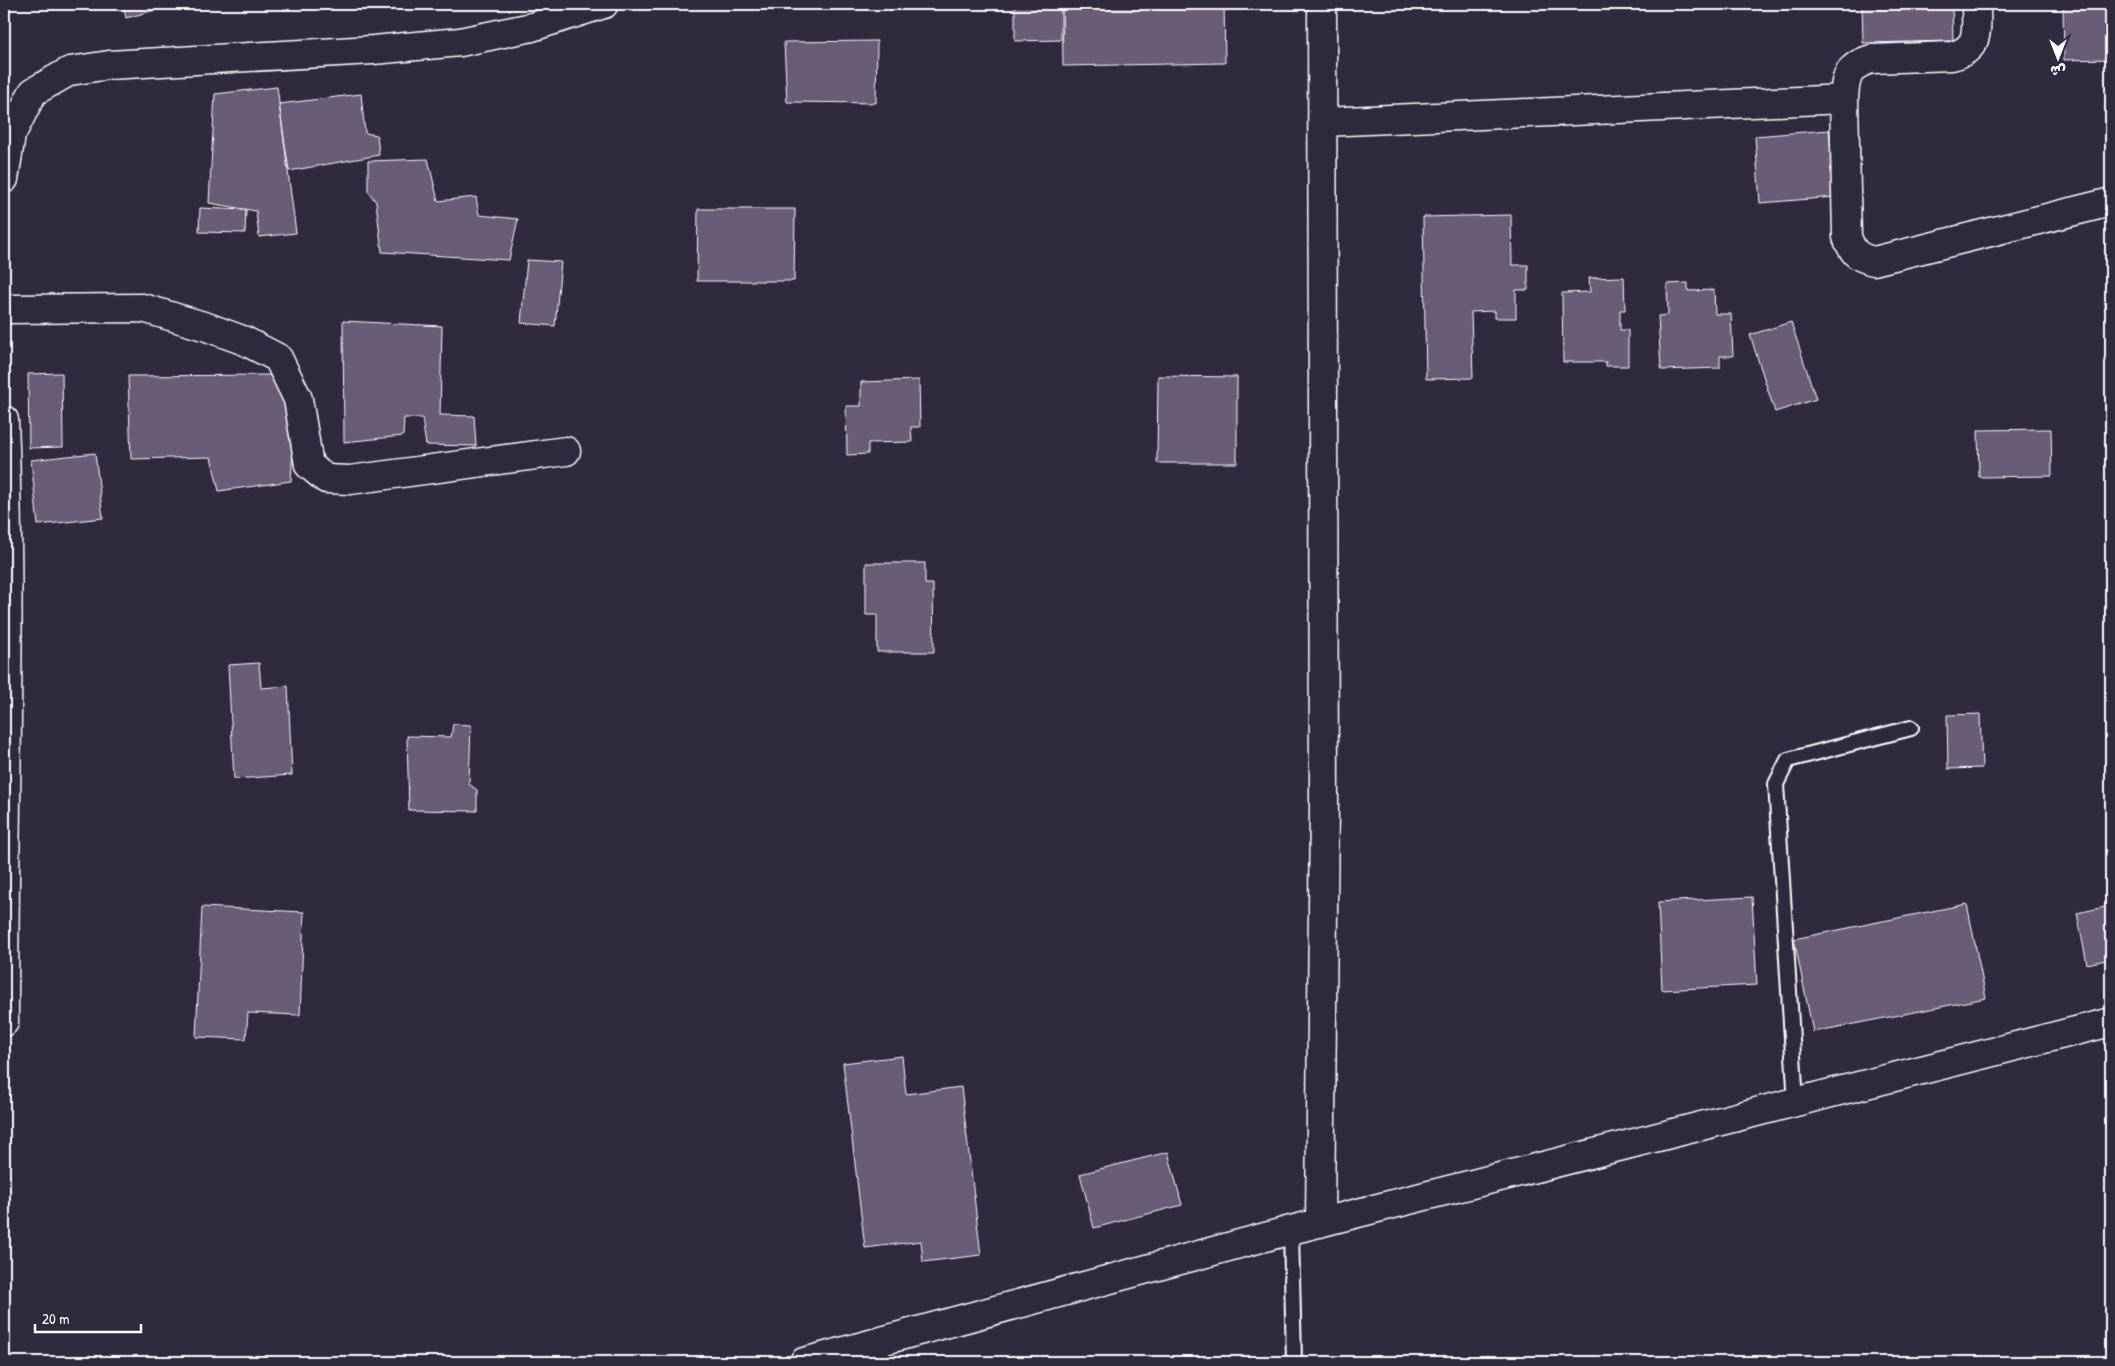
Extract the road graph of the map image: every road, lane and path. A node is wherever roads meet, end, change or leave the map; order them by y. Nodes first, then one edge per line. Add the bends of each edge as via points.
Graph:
1 (604, 4) edge
2 (1322, 4) edge
3 (1976, 4) edge
4 (1844, 99) junction
5 (1323, 122) junction
6 (4, 179) edge
7 (2111, 202) edge
8 (4, 309) edge
9 (4, 420) edge
10 (566, 451) dead end
11 (1911, 728) dead end
12 (4, 1022) edge
13 (2111, 1022) edge
14 (1796, 1102) junction
15 (1320, 1223) junction
16 (1291, 1230) junction
17 (804, 1362) edge
18 (1294, 1362) edge

1 - 6 street via 532,27 460,42 109,65 70,72 33,92 11,135
2 - 5 street
3 - 4 street via 1975,39 1962,54 1863,61 1845,82
4 - 5 street
4 - 7 street via 1847,236 1852,249 1861,258 1874,261
5 - 15 street via 1324,803
8 - 10 street via 143,308 207,327 278,358 298,399 310,465 326,479 350,480
9 - 12 street via 8,545
11 - 14 lane via 1788,760 1776,784
13 - 14 street
14 - 15 street
15 - 16 street
16 - 17 street
16 - 18 lane

